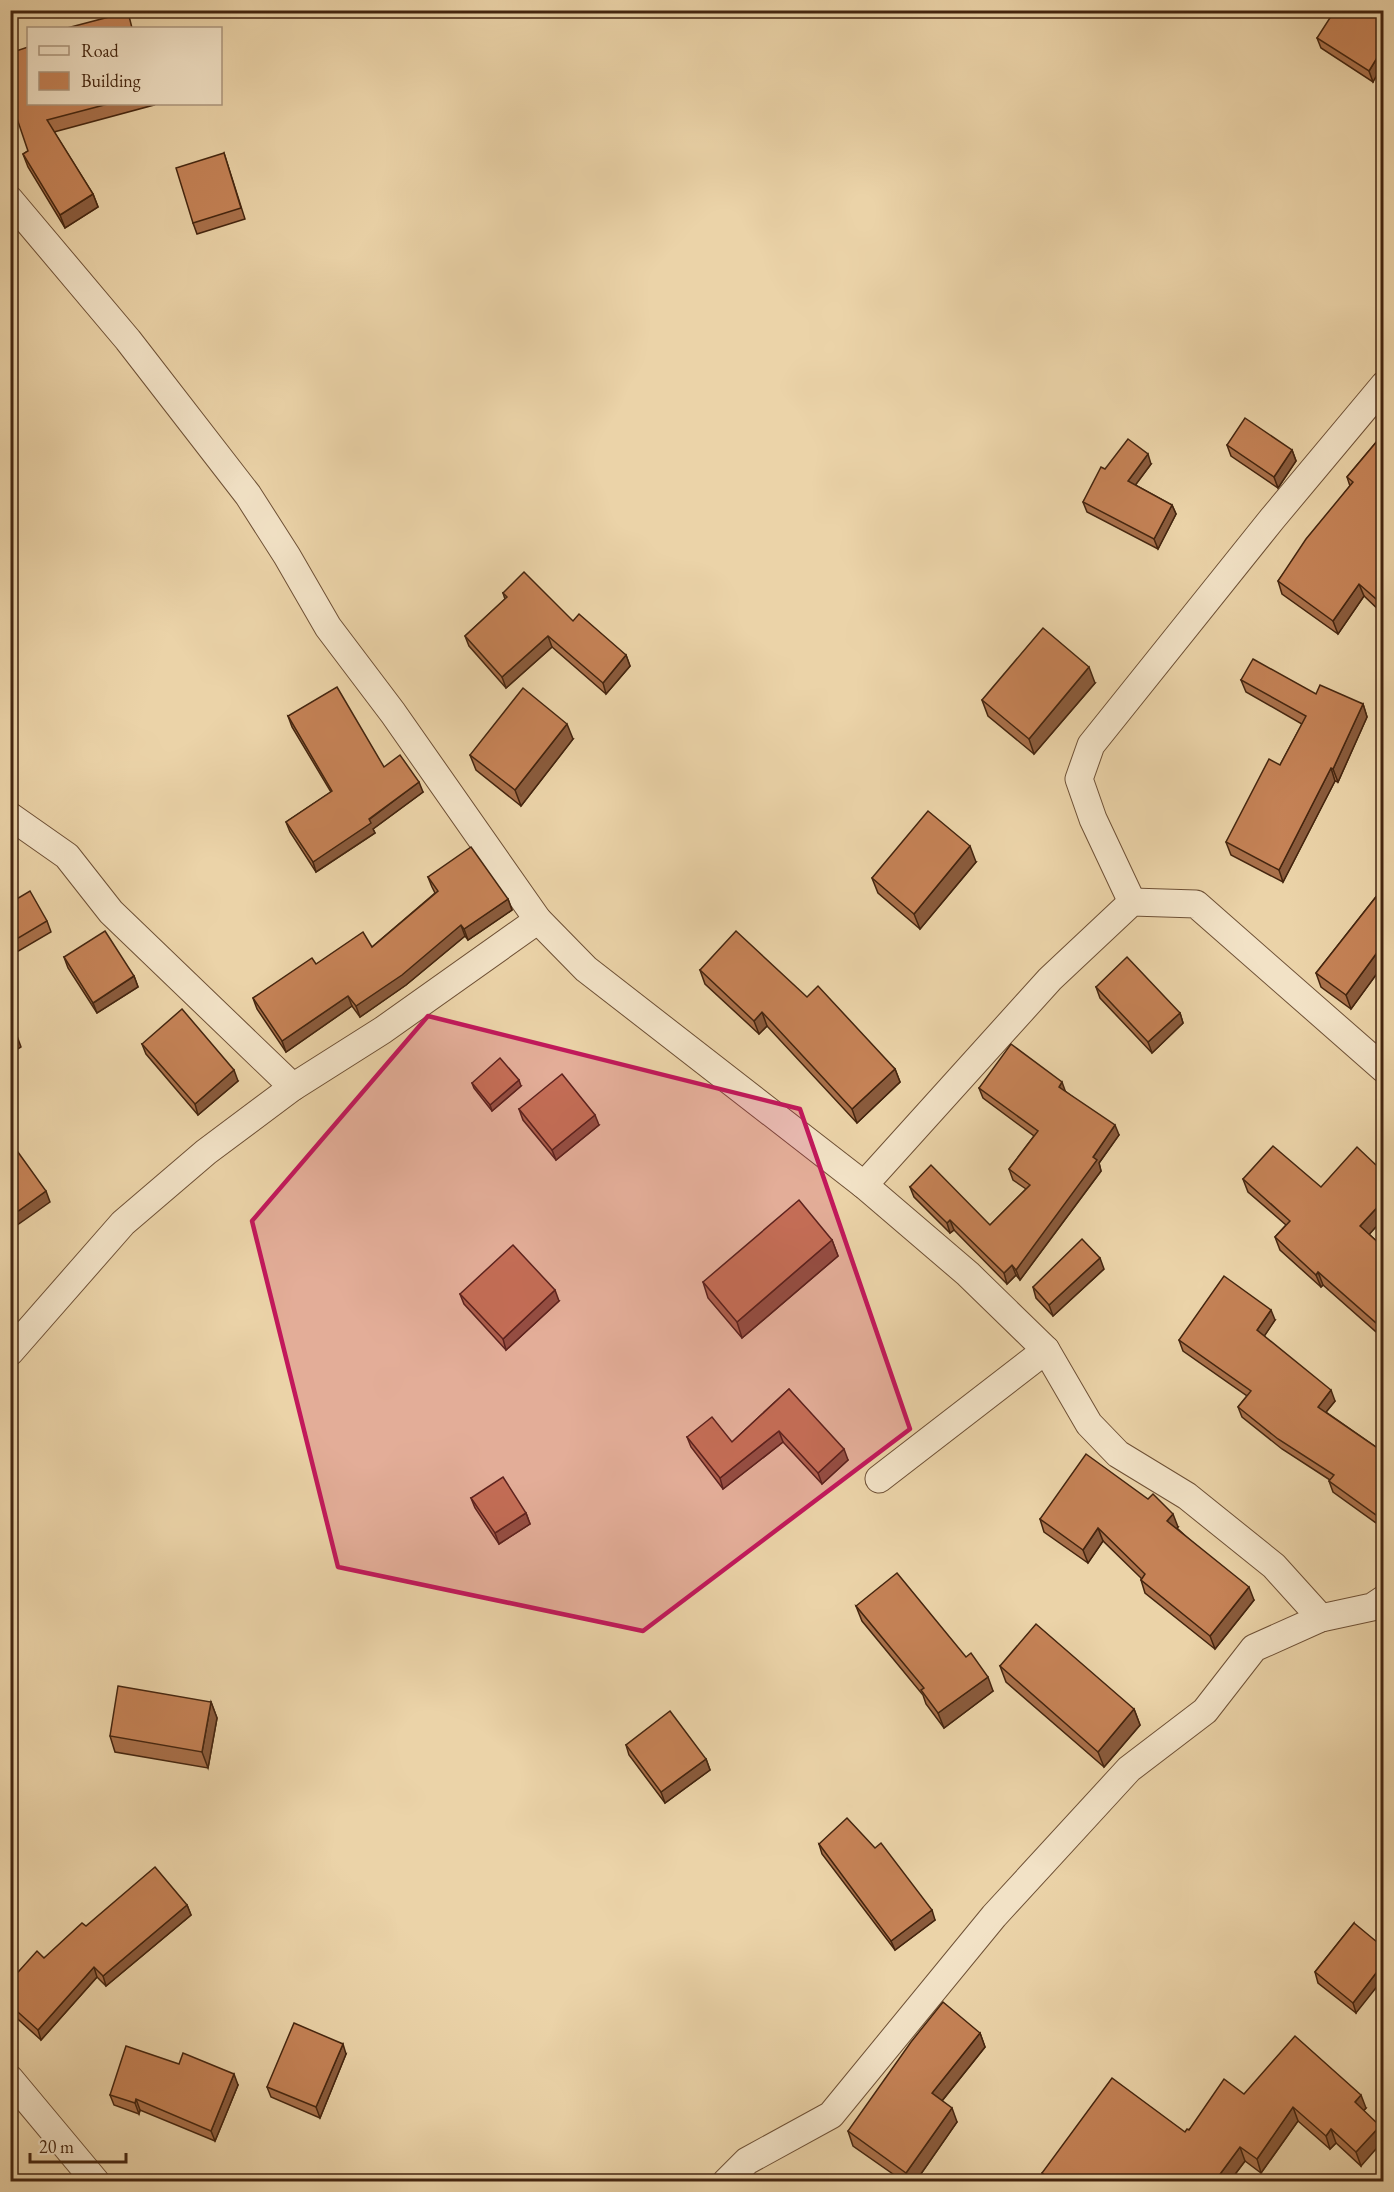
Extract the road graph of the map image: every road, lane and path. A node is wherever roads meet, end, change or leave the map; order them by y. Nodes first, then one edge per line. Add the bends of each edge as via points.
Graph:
1 (10, 200) edge
2 (1383, 385) edge
3 (10, 816) edge
4 (1132, 902) junction
5 (538, 920) junction
6 (1383, 1069) edge
7 (293, 1088) junction
8 (864, 1185) junction
9 (1046, 1350) junction
10 (10, 1352) edge
11 (879, 1479) dead end
12 (1383, 1599) edge
13 (1321, 1618) junction
14 (10, 2079) edge
15 (96, 2181) edge
16 (726, 2181) edge

1 - 5 street via 128,340 248,495 328,627
2 - 4 street via 1091,745 1079,779
3 - 7 street via 67,856 111,912
4 - 6 street via 1196,904
4 - 8 street via 1050,979
5 - 7 street via 383,1030
5 - 8 street via 586,969
7 - 10 street via 206,1152 123,1222
8 - 9 street via 968,1274
9 - 11 street
9 - 13 street via 1089,1424 1119,1454 1187,1496 1274,1566
12 - 13 street via 1372,1607
13 - 16 street via 1254,1647 1205,1711 1130,1769 994,1916 831,2115 747,2161
14 - 15 street

